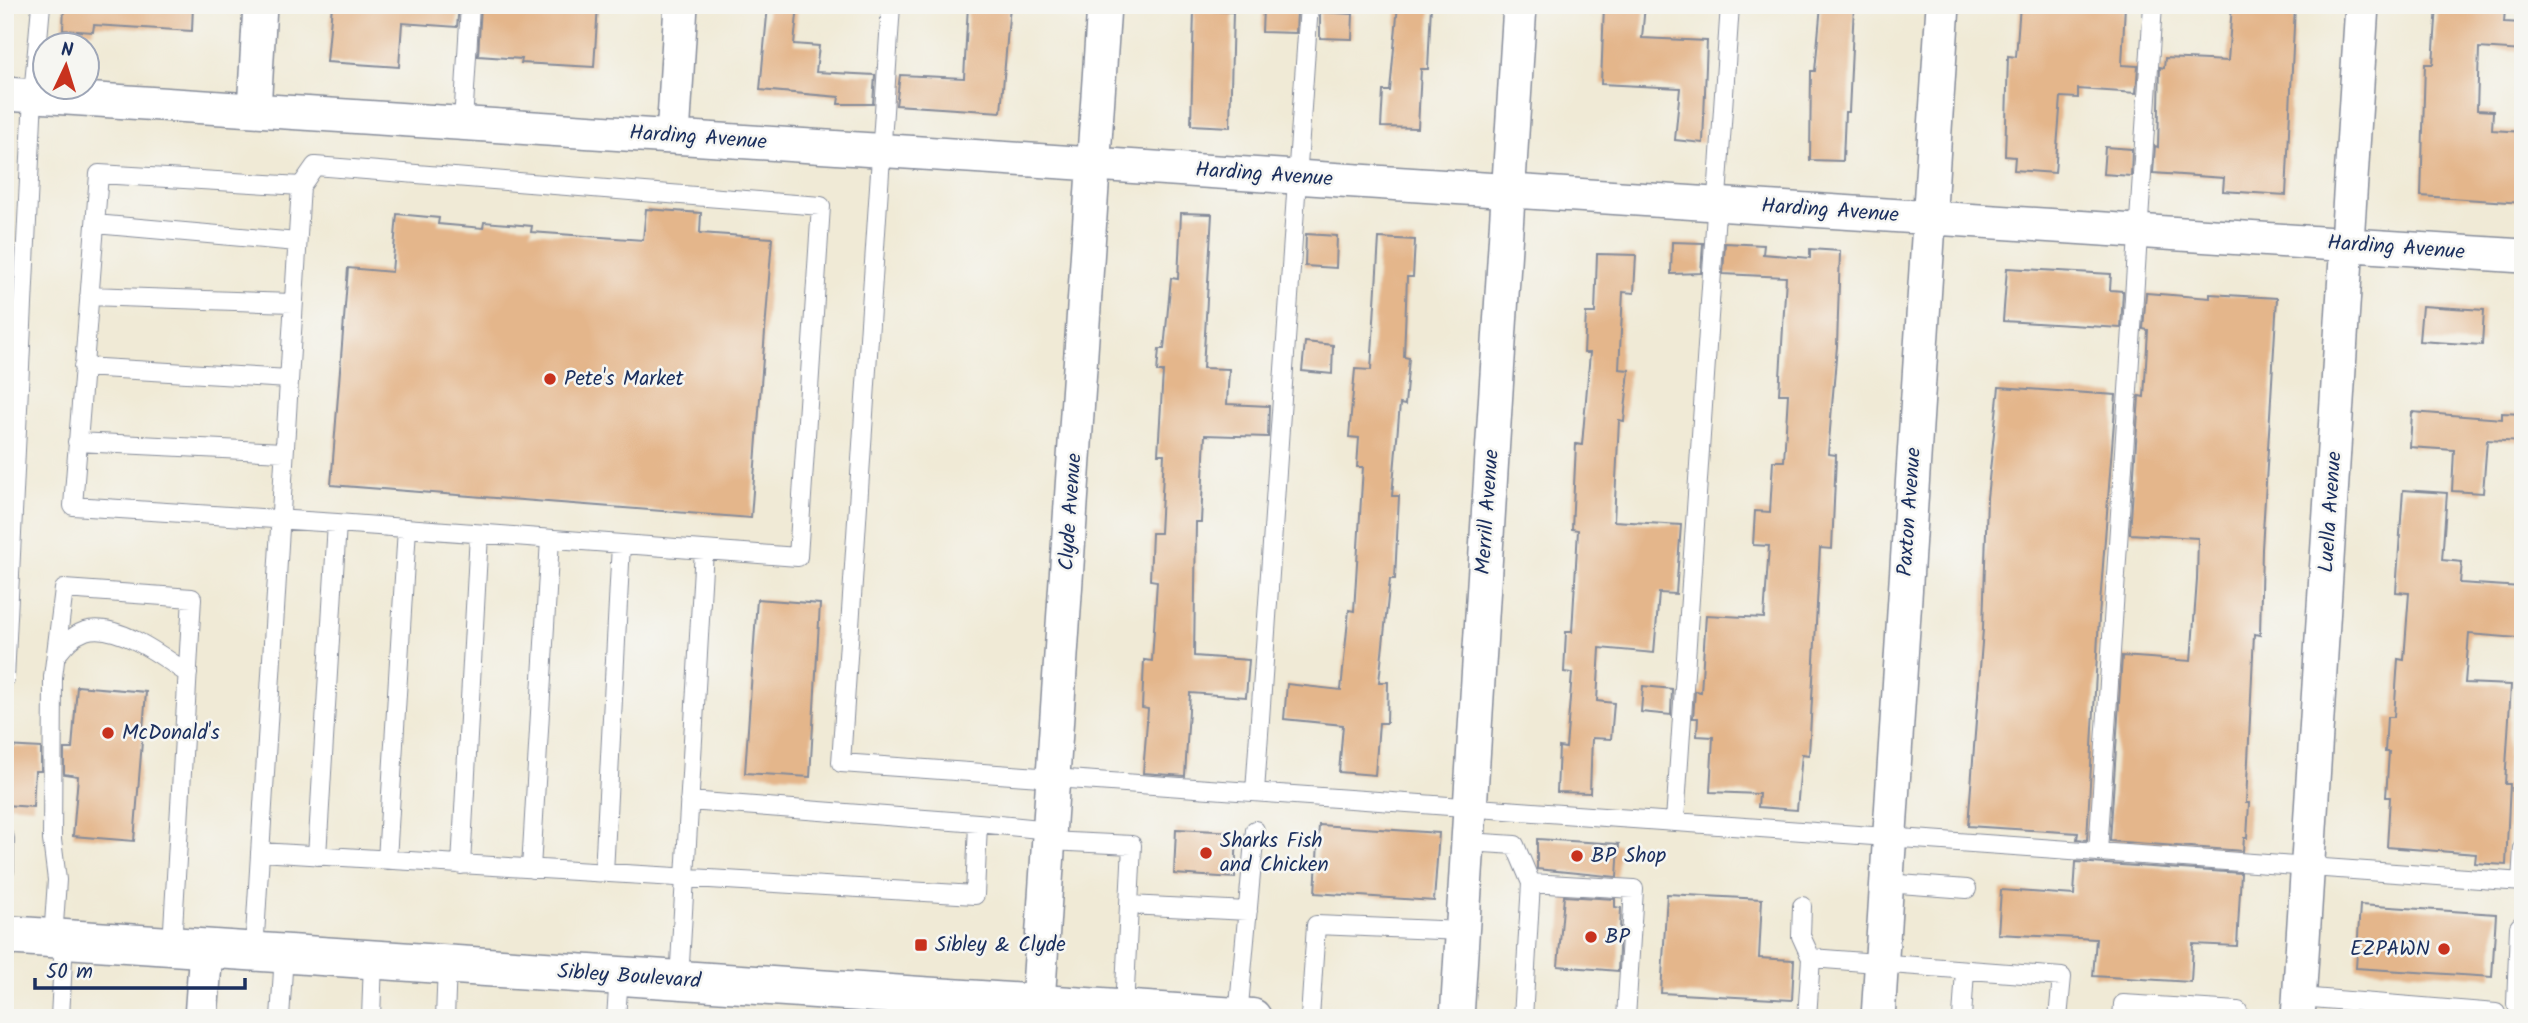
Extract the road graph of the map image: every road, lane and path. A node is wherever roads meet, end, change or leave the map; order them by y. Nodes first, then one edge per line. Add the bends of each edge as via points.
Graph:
1 (41, 5) edge
2 (260, 5) edge
3 (470, 5) edge
4 (681, 5) edge
5 (891, 5) edge
6 (1104, 5) edge
7 (1309, 5) edge
8 (1520, 5) edge
9 (1730, 5) edge
10 (1943, 5) edge
11 (2152, 5) edge
12 (2362, 5) edge
13 (19, 95) edge
14 (254, 110) junction
15 (463, 123) junction
16 (673, 137) junction
17 (881, 150) junction
18 (1094, 164) junction
19 (1299, 177) junction
20 (301, 186) junction
21 (1508, 191) junction
22 (1717, 204) junction
23 (1929, 218) junction
24 (95, 224) junction
25 (2138, 231) junction
26 (297, 242) junction
27 (2347, 244) junction
28 (2523, 256) edge
29 (89, 296) junction
30 (293, 303) junction
31 (83, 367) junction
32 (289, 379) junction
33 (77, 442) junction
34 (284, 452) junction
35 (280, 519) junction
36 (337, 523) junction
37 (407, 528) junction
38 (479, 534) junction
39 (550, 539) junction
40 (621, 544) junction
41 (704, 550) junction
42 (55, 658) junction
43 (188, 674) junction
44 (5, 679) edge
45 (1053, 779) junction
46 (1255, 792) junction
47 (689, 802) junction
48 (1470, 807) junction
49 (1675, 821) junction
50 (978, 823) junction
51 (1255, 830) dead end
52 (1049, 835) junction
53 (1890, 835) junction
54 (5, 838) edge
55 (1468, 842) junction
56 (2523, 848) edge
57 (260, 852) junction
58 (2098, 852) junction
59 (317, 856) junction
60 (387, 860) junction
61 (461, 865) junction
62 (531, 869) junction
63 (2308, 869) junction
64 (5, 871) edge
65 (604, 873) junction
66 (685, 878) junction
67 (2522, 882) edge
68 (1531, 883) junction
69 (1886, 883) junction
70 (1967, 889) dead end
71 (1129, 905) junction
72 (1802, 906) dead end
73 (1248, 911) junction
74 (2523, 923) edge
75 (1462, 931) junction
76 (5, 935) edge
77 (58, 939) junction
78 (189, 948) junction
79 (269, 953) junction
80 (1811, 958) junction
81 (373, 960) junction
82 (1882, 963) junction
83 (447, 965) junction
84 (1965, 970) junction
85 (619, 976) junction
86 (679, 981) junction
87 (2523, 1006) edge
88 (2299, 1007) edge
89 (1124, 1010) junction
90 (1038, 1011) edge
91 (2238, 1011) dead end
92 (2437, 1013) edge
93 (2496, 1013) dead end
94 (1238, 1017) edge
95 (60, 1018) edge
96 (201, 1018) edge
97 (280, 1018) edge
98 (371, 1018) edge
99 (444, 1018) edge
100 (616, 1018) edge
101 (1252, 1018) edge
102 (1310, 1018) edge
103 (1457, 1018) edge
104 (1522, 1018) edge
105 (1626, 1018) edge
106 (1807, 1018) edge
107 (1878, 1018) edge
108 (1962, 1018) edge
109 (2059, 1018) edge
110 (2122, 1018) edge

1 - 13 lane
2 - 14 street
3 - 15 lane
4 - 16 street
5 - 17 lane
6 - 18 street, Clyde Avenue
7 - 19 lane
8 - 21 street, Merrill Avenue
9 - 22 lane
10 - 23 street, Paxton Avenue
11 - 25 lane
12 - 27 street, Luella Avenue
13 - 14 street, Harding Avenue
13 - 44 lane
14 - 15 street, Harding Avenue
15 - 16 street, Harding Avenue
16 - 17 street, Harding Avenue
17 - 18 street, Harding Avenue
17 - 45 lane via 841,763
18 - 19 street, Harding Avenue
18 - 45 street, Clyde Avenue
19 - 21 street, Harding Avenue
19 - 46 lane
20 - 24 lane via 99,174
20 - 26 lane
20 - 41 lane via 315,166 821,206 798,557
21 - 22 street, Harding Avenue
21 - 48 street, Merrill Avenue
22 - 23 street, Harding Avenue
22 - 49 lane
23 - 25 street, Harding Avenue
23 - 53 street, Paxton Avenue
24 - 26 lane
24 - 29 lane
25 - 27 street, Harding Avenue
25 - 58 lane
26 - 30 lane
27 - 28 street, Harding Avenue
27 - 63 street, Luella Avenue
29 - 30 lane
29 - 31 lane
30 - 32 lane
31 - 32 lane
31 - 33 lane
32 - 34 lane
33 - 34 lane
33 - 35 lane via 73,506
34 - 35 lane
35 - 36 lane
35 - 57 lane
36 - 37 lane
36 - 59 lane
37 - 38 lane
37 - 60 lane
38 - 39 lane
38 - 61 lane
39 - 40 lane
39 - 62 lane
40 - 41 lane
40 - 65 lane
41 - 47 lane
42 - 43 lane via 69,639 86,630 109,630 157,651
42 - 43 lane via 64,589 192,598
42 - 77 lane via 52,840
43 - 78 lane
45 - 46 lane
45 - 52 street, Clyde Avenue
46 - 48 lane
47 - 50 lane
47 - 66 lane
48 - 49 lane
48 - 55 street, Merrill Avenue
49 - 53 lane
50 - 52 lane
50 - 66 lane via 975,895
51 - 73 lane
52 - 71 lane via 1132,845
52 - 90 street, Clyde Avenue
53 - 58 lane
53 - 69 street, Paxton Avenue
54 - 64 lane
55 - 68 lane via 1515,845
55 - 75 street, Merrill Avenue
56 - 67 lane
57 - 59 lane
57 - 79 lane
58 - 63 lane
59 - 60 lane
60 - 61 lane
61 - 62 lane
62 - 65 lane
63 - 67 lane
63 - 88 street, Luella Avenue
65 - 66 lane
66 - 86 lane
68 - 104 lane
68 - 105 lane via 1634,890
69 - 70 lane
69 - 82 street, Paxton Avenue
71 - 73 lane
71 - 89 lane
72 - 80 lane via 1801,936
73 - 94 lane
74 - 87 lane via 2519,927 2516,1004
75 - 102 lane via 1317,925
75 - 103 street, Merrill Avenue
76 - 77 main road, Sibley Boulevard
77 - 78 main road, Sibley Boulevard
77 - 95 lane
78 - 79 main road, Sibley Boulevard
78 - 96 street
79 - 81 main road, Sibley Boulevard
79 - 97 lane
80 - 82 lane
80 - 106 lane
81 - 83 main road, Sibley Boulevard
81 - 98 lane
82 - 84 lane
82 - 107 street, Paxton Avenue
83 - 85 main road, Sibley Boulevard
83 - 99 lane
84 - 108 lane
84 - 109 lane via 2062,977
85 - 86 main road, Sibley Boulevard
85 - 100 lane
86 - 90 main road, Sibley Boulevard
88 - 92 lane
89 - 90 main road, Sibley Boulevard
89 - 94 main road, Sibley Boulevard
91 - 110 lane via 2123,1004
92 - 93 lane
94 - 101 main road, Sibley Boulevard

